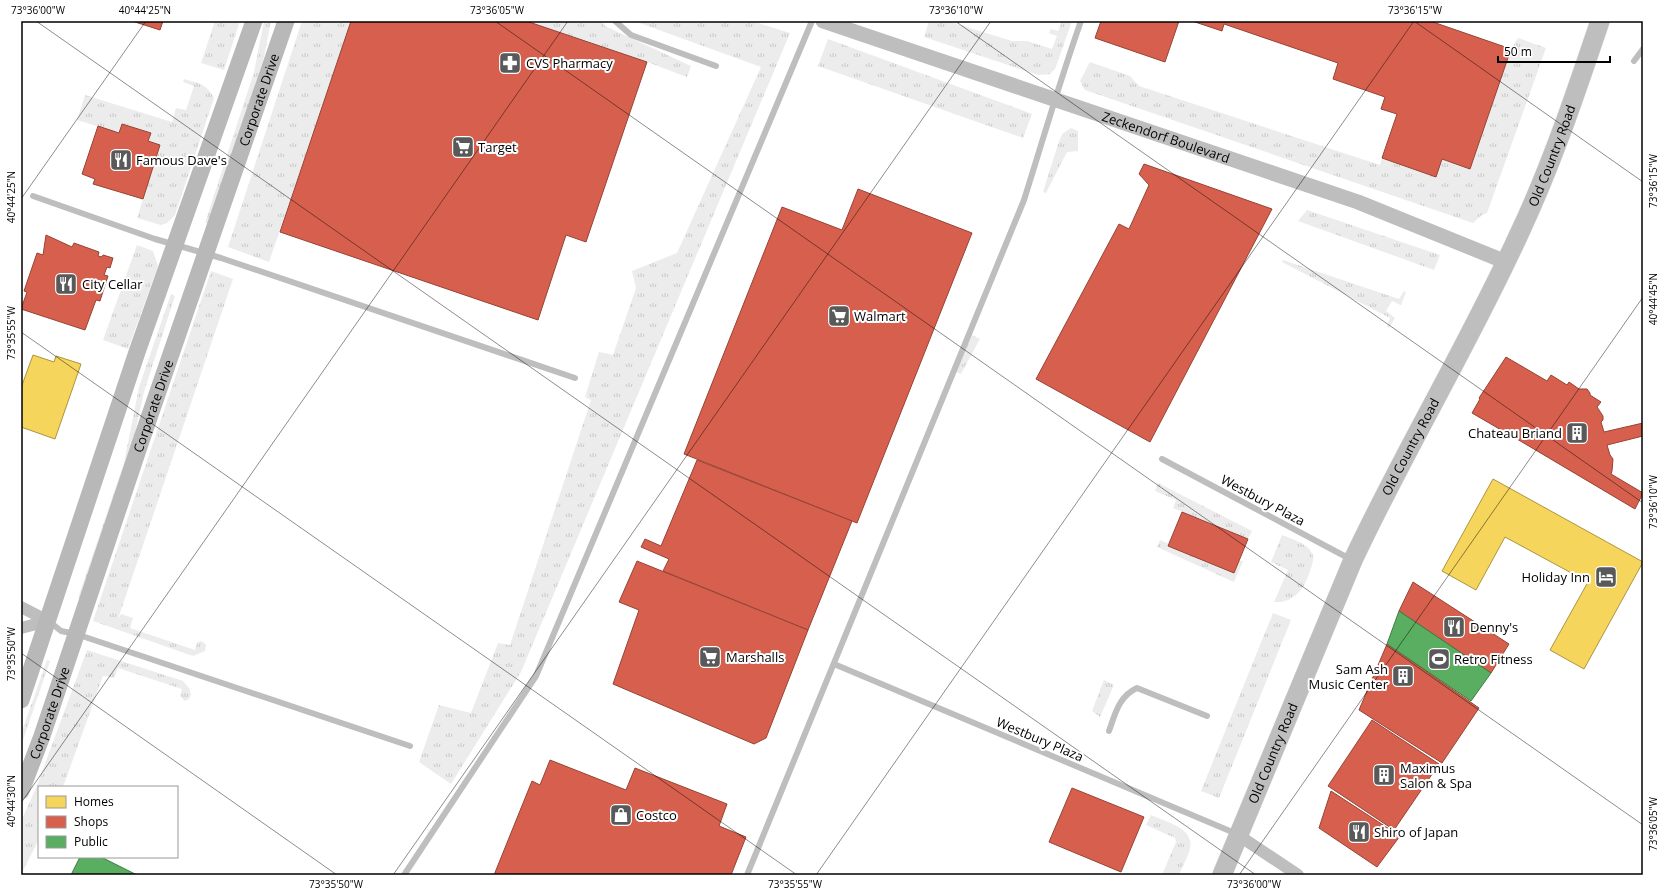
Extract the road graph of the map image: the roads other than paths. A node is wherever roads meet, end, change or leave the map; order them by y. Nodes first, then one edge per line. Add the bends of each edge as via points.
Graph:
1 (254, 21) edge
2 (286, 21) edge
3 (615, 21) edge
4 (812, 21) edge
5 (823, 21) edge
6 (1081, 21) edge
7 (1600, 21) edge
8 (1643, 49) edge
9 (1634, 61) dead end
10 (716, 66) dead end
11 (1055, 99) junction
12 (33, 196) dead end
13 (174, 245) junction
14 (205, 254) junction
15 (1506, 262) junction
16 (575, 378) dead end
17 (1162, 459) dead end
18 (1353, 560) junction
19 (21, 607) edge
20 (48, 621) junction
21 (21, 628) edge
22 (76, 634) junction
23 (834, 664) junction
24 (21, 700) edge
25 (1207, 716) dead end
26 (1109, 731) dead end
27 (410, 746) dead end
28 (21, 791) edge
29 (1238, 835) junction
30 (404, 875) edge
31 (747, 875) edge
32 (1222, 875) edge
33 (1298, 875) edge

1 - 13 main road
2 - 14 main road, Corporate Drive
3 - 10 lane via 631,35
4 - 30 lane via 536,676
5 - 11 street, Zeckendorf Boulevard
6 - 11 lane
7 - 15 main road, Old Country Road via 1546,172
8 - 9 lane
11 - 15 street, Zeckendorf Boulevard via 1358,202
11 - 23 lane via 1024,200
12 - 13 lane
13 - 14 lane
13 - 20 main road
14 - 16 lane
14 - 22 main road, Corporate Drive
15 - 18 main road, Old Country Road
17 - 18 lane, Westbury Plaza
18 - 29 main road, Old Country Road
19 - 20 street
20 - 21 street
20 - 22 lane via 61,631
20 - 24 main road
22 - 27 lane
22 - 28 main road, Corporate Drive
23 - 29 lane, Westbury Plaza
23 - 31 lane
25 - 26 lane via 1137,688 1129,691 1120,702
29 - 32 main road, Old Country Road
29 - 33 street

